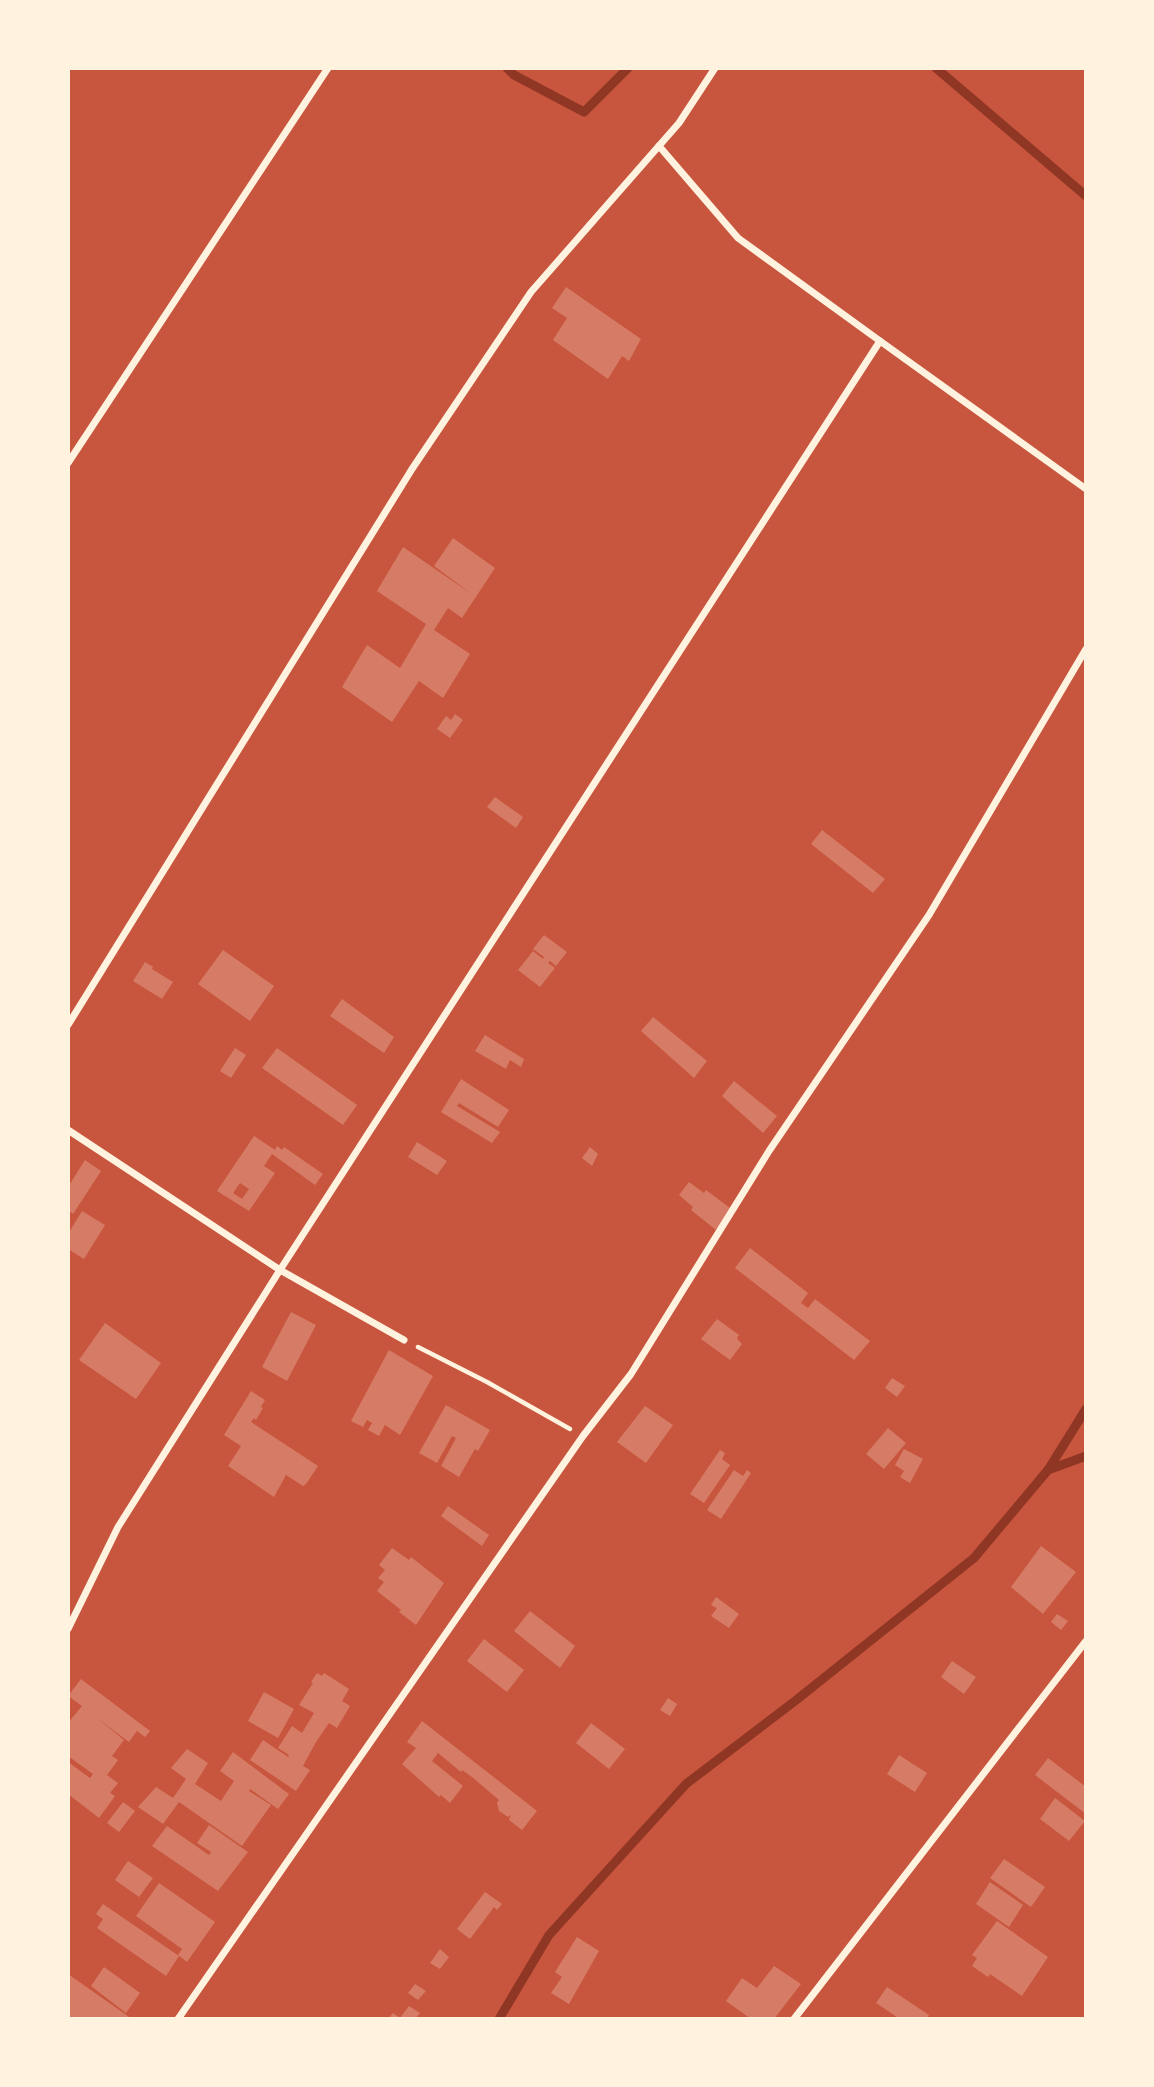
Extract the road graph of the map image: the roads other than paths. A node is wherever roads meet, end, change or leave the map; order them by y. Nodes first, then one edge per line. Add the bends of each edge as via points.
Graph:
1 (328, 68) edge
2 (715, 68) edge
3 (659, 146) junction
4 (880, 341) junction
5 (68, 463) edge
6 (1086, 489) edge
7 (1086, 649) edge
8 (68, 1025) edge
9 (68, 1130) edge
10 (280, 1270) junction
11 (404, 1340) road end
12 (68, 1629) edge
13 (1086, 1641) edge
14 (178, 2019) edge
15 (794, 2019) edge

1 - 5 street
2 - 3 street
3 - 4 street via 738,238
3 - 8 street via 531,292 486,358 412,469
4 - 6 street
4 - 10 street
7 - 14 street via 929,915 769,1152 631,1374
9 - 10 street
10 - 11 street
10 - 12 street via 118,1527
13 - 15 street

